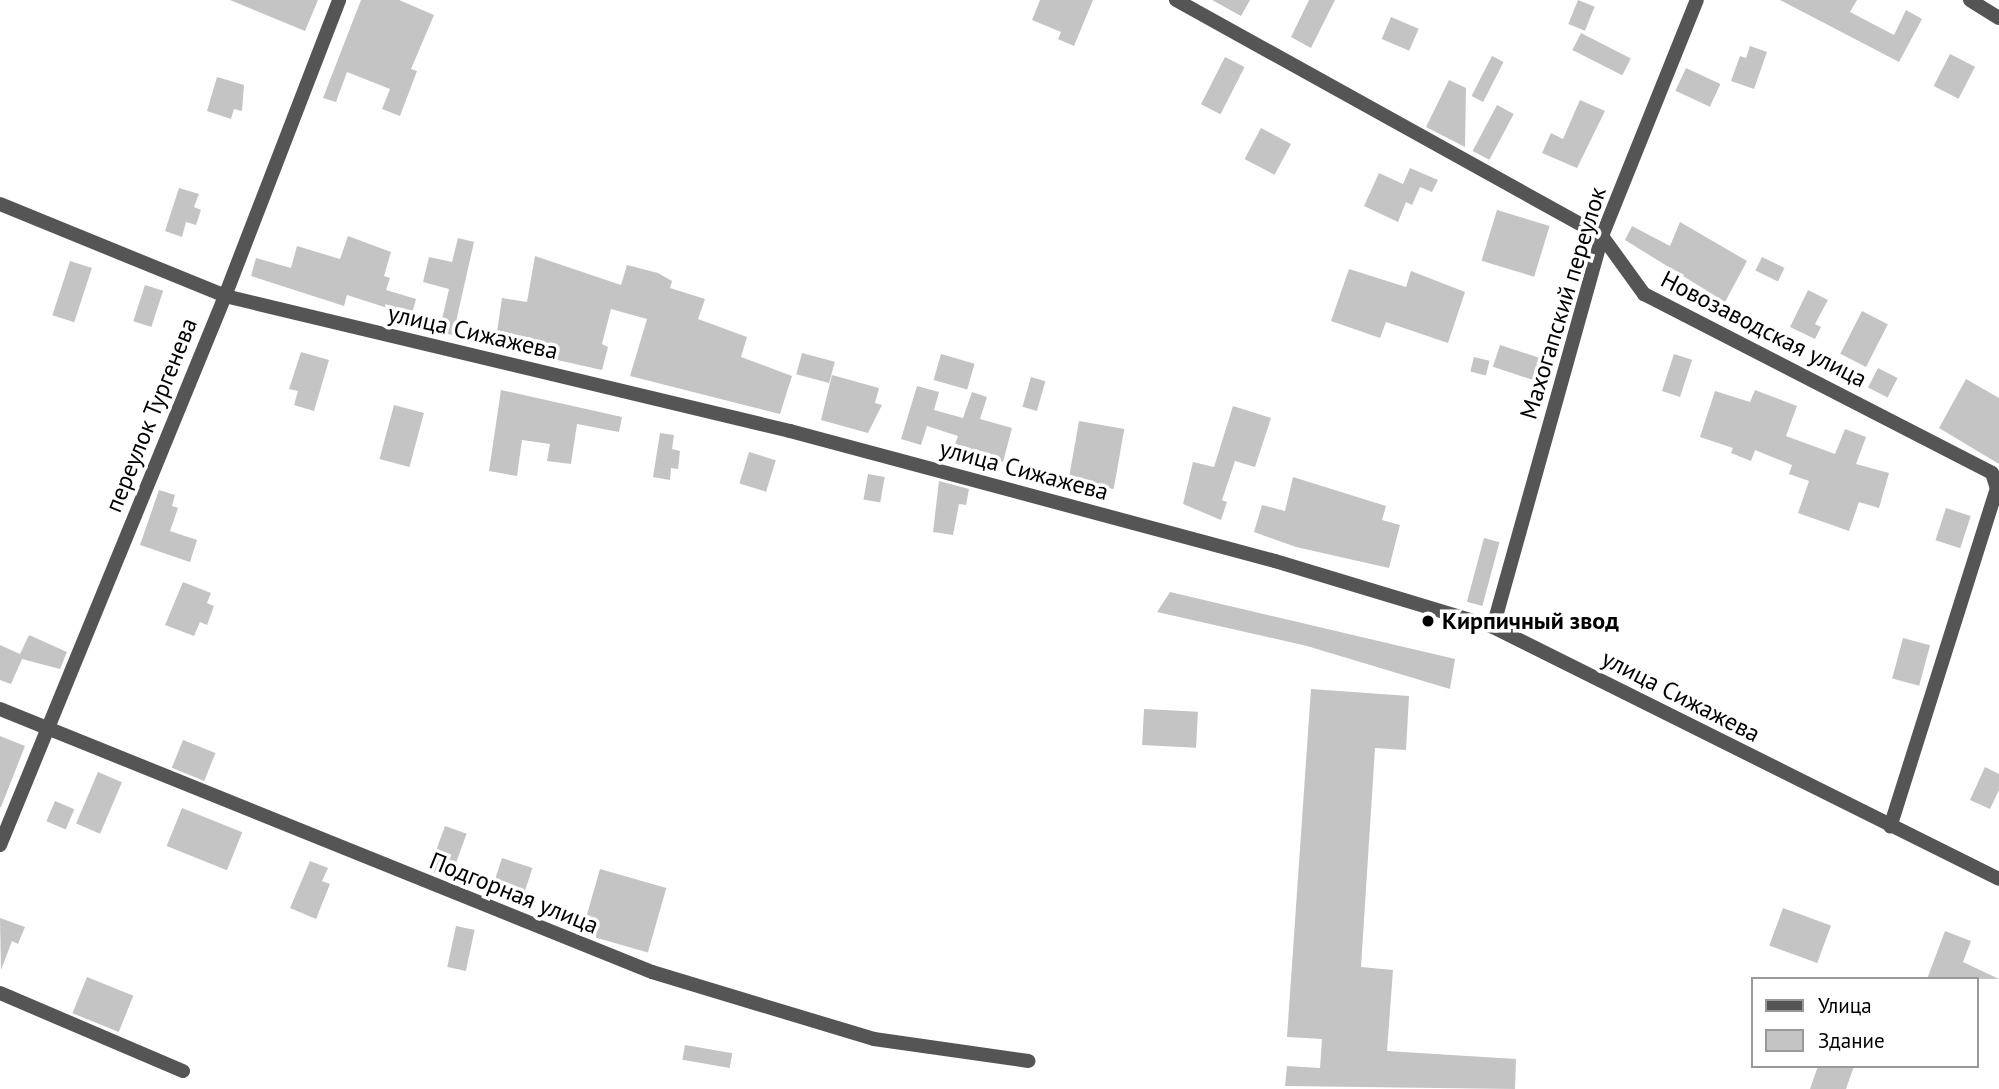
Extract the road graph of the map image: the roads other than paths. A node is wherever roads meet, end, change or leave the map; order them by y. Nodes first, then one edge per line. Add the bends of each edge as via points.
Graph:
1 (338, 0) edge
2 (1176, 0) edge
3 (1697, 0) edge
4 (1970, 0) edge
5 (1999, 19) edge
6 (0, 204) edge
7 (1602, 236) junction
8 (225, 296) junction
9 (1493, 627) junction
10 (0, 709) edge
11 (48, 729) junction
12 (1890, 827) junction
13 (0, 845) edge
14 (1999, 879) edge
15 (0, 993) edge
16 (1028, 1061) dead end
17 (183, 1071) dead end

1 - 8 street, переулок Тургенева
2 - 7 street, Новозаводская улица
3 - 7 street, Махогапский переулок
4 - 5 street
6 - 8 street, улица Сижажева
7 - 9 street, Махогапский переулок
7 - 12 street, Новозаводская улица via 1644,294 1992,472 1997,488
8 - 9 street, улица Сижажева via 804,435 1275,561
8 - 11 street, переулок Тургенева
9 - 12 street, улица Сижажева
10 - 11 street, Подгорная улица
11 - 13 street, переулок Тургенева
11 - 16 street, Подгорная улица via 652,972 874,1039
12 - 14 street, улица Сижажева
15 - 17 street

